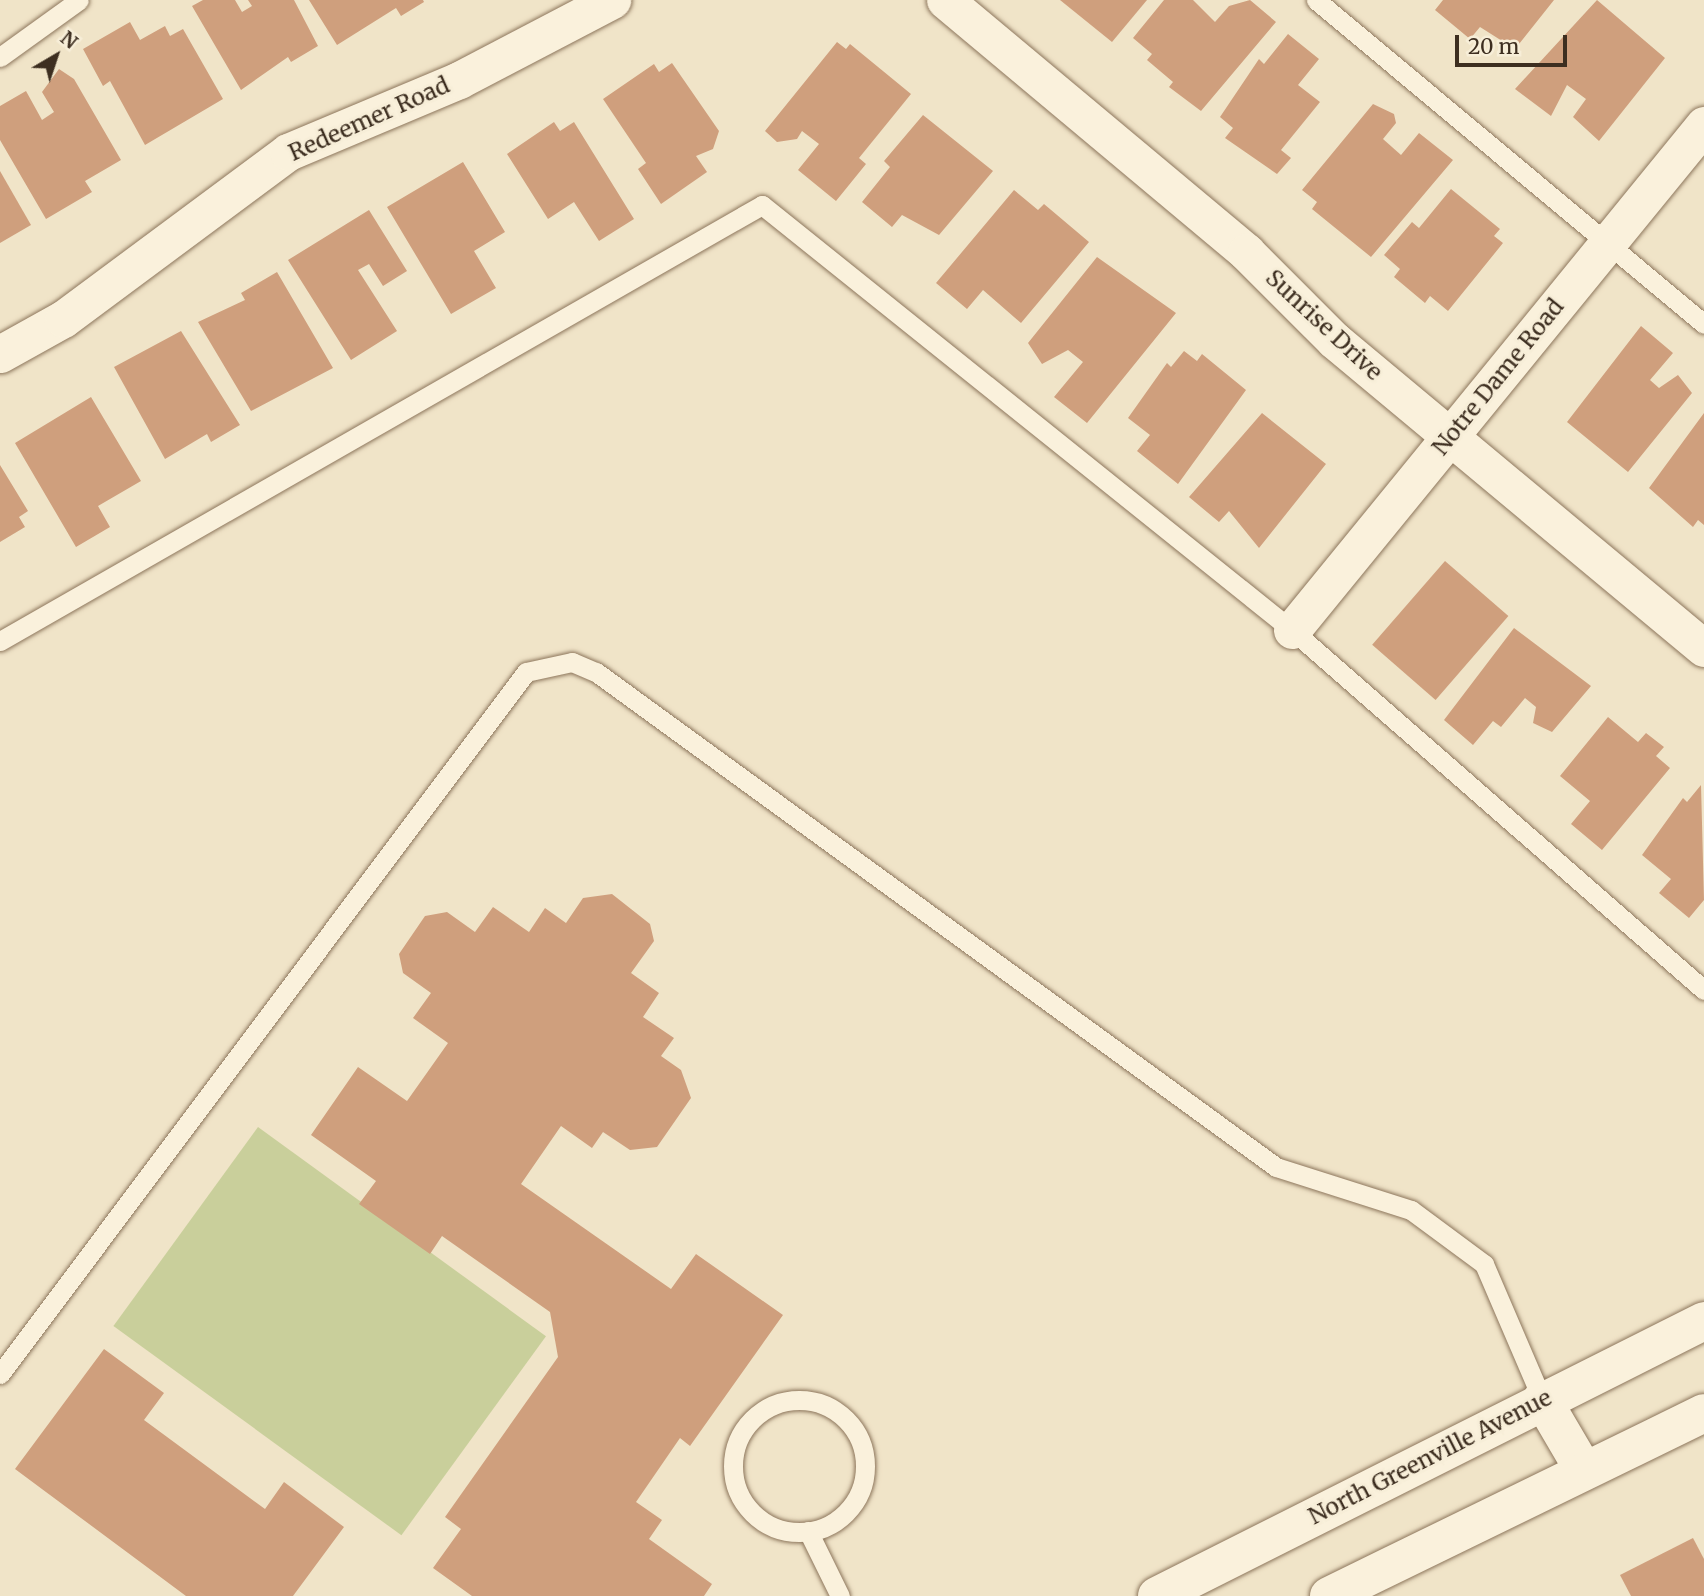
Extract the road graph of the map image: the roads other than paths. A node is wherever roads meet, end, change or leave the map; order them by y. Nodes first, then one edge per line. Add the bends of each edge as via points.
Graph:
1 (79, 0) edge
2 (612, 0) edge
3 (945, 0) edge
4 (1316, 0) edge
5 (0, 57) edge
6 (1704, 125) edge
7 (1607, 244) junction
8 (1704, 324) edge
9 (0, 354) edge
10 (1451, 436) junction
11 (1292, 630) junction
12 (0, 641) edge
13 (1704, 648) edge
14 (1704, 990) edge
15 (1704, 1321) edge
16 (0, 1374) edge
17 (1542, 1399) junction
18 (1704, 1413) edge
19 (1583, 1469) junction
20 (808, 1531) junction
21 (840, 1596) edge
22 (1157, 1596) edge
23 (1329, 1596) edge

1 - 5 lane
2 - 9 street, Redeemer Road via 458,80 288,152 63,319
3 - 10 street, Sunrise Drive via 1246,252 1334,340
4 - 7 lane
6 - 7 street, Notre Dame Road
7 - 8 lane
7 - 10 street, Notre Dame Road
10 - 11 street, Notre Dame Road
10 - 13 street, Sunrise Drive
11 - 12 lane via 762,205
11 - 14 lane
15 - 17 main road, North Greenville Avenue
16 - 17 lane via 527,673 572,662 596,672 1276,1167 1411,1210 1484,1264
17 - 19 main road
17 - 22 main road, North Greenville Avenue
18 - 19 main road
19 - 23 main road
20 - 20 lane via 841,1518 858,1498 863,1447 831,1407 806,1399 780,1402 757,1414 740,1433 732,1459 734,1485 747,1508 767,1525
20 - 21 lane

